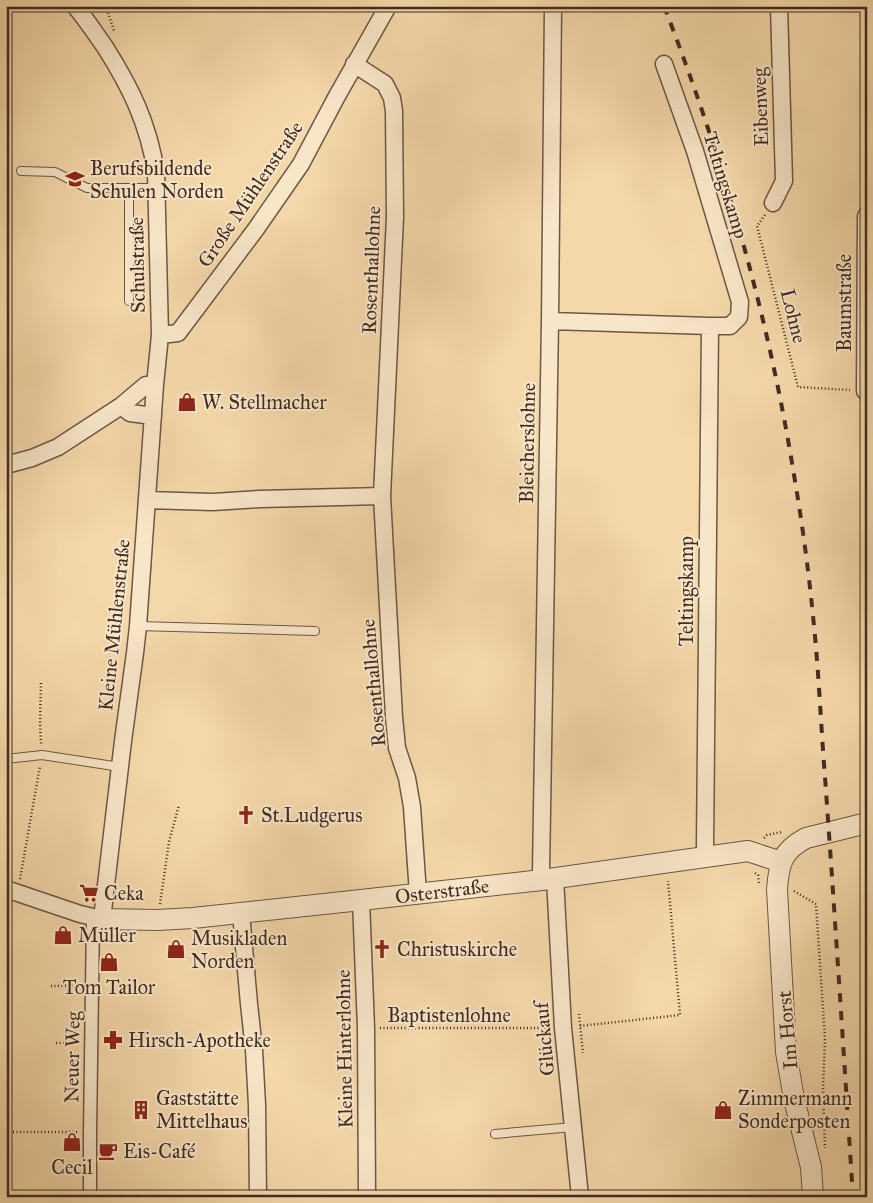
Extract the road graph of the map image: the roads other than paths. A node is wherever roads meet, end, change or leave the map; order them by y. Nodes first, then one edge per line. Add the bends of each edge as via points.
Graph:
1 (75, 6) edge
2 (388, 6) edge
3 (553, 6) edge
4 (779, 6) edge
5 (354, 64) junction
6 (664, 64) dead end
7 (21, 172) dead end
8 (130, 188) junction
9 (156, 188) junction
10 (773, 203) road end
11 (866, 216) edge
12 (129, 301) dead end
13 (550, 321) junction
14 (710, 326) junction
15 (160, 335) junction
16 (155, 385) junction
17 (862, 391) edge
18 (121, 406) junction
19 (153, 416) junction
20 (6, 464) edge
21 (382, 496) junction
22 (147, 500) junction
23 (138, 626) junction
24 (315, 631) dead end
25 (6, 759) edge
26 (120, 767) junction
27 (867, 822) edge
28 (707, 856) junction
29 (781, 862) junction
30 (548, 879) junction
31 (12, 891) edge
32 (418, 894) junction
33 (361, 900) junction
34 (241, 913) junction
35 (98, 918) junction
36 (574, 1127) junction
37 (495, 1134) dead end
38 (90, 1197) edge
39 (258, 1197) edge
40 (367, 1197) edge
41 (580, 1197) edge
42 (813, 1197) edge

1 - 9 street, Schulstraße via 114,61 133,96 152,148
2 - 5 street, Große Mühlenstraße
3 - 13 street, Bleicherslohne
4 - 10 street, Eibenweg via 784,182
5 - 15 street, Große Mühlenstraße via 300,164 256,229 178,333
5 - 21 street, Rosenthallohne via 385,84 394,111 395,217
6 - 14 street, Teltingskamp via 695,151 740,302 739,317 730,326
7 - 8 lane via 55,172 88,188
8 - 9 lane
8 - 12 lane
9 - 15 street, Schulstraße
11 - 17 street, Baumstraße
13 - 14 street, Teltingskamp
13 - 30 street, Bleicherslohne via 541,872
14 - 28 street, Teltingskamp
15 - 16 street, Kleine Mühlenstraße
16 - 18 street via 146,384
16 - 19 street, Kleine Mühlenstraße
18 - 19 street via 130,413
18 - 20 street via 58,447
19 - 22 street, Kleine Mühlenstraße
21 - 22 street via 213,502
21 - 32 street, Rosenthallohne via 394,716 397,748 412,807
22 - 23 street, Kleine Mühlenstraße
23 - 24 lane
23 - 26 street, Kleine Mühlenstraße
25 - 26 lane via 42,755
26 - 35 street, Kleine Mühlenstraße
27 - 29 street via 806,838 798,842
28 - 29 street, Osterstraße via 748,851
28 - 30 street, Osterstraße
29 - 42 street, Im Horst via 777,889 786,1052 811,1167
30 - 32 street, Osterstraße
30 - 36 street, Glückauf
31 - 35 street, Osterstraße
32 - 33 street, Osterstraße
33 - 34 street, Osterstraße
33 - 40 street, Kleine Hinterlohne
34 - 35 street, Osterstraße via 157,920
34 - 39 street via 254,1050
35 - 38 street, Neuer Weg via 91,1043
36 - 37 lane
36 - 41 street, Glückauf

